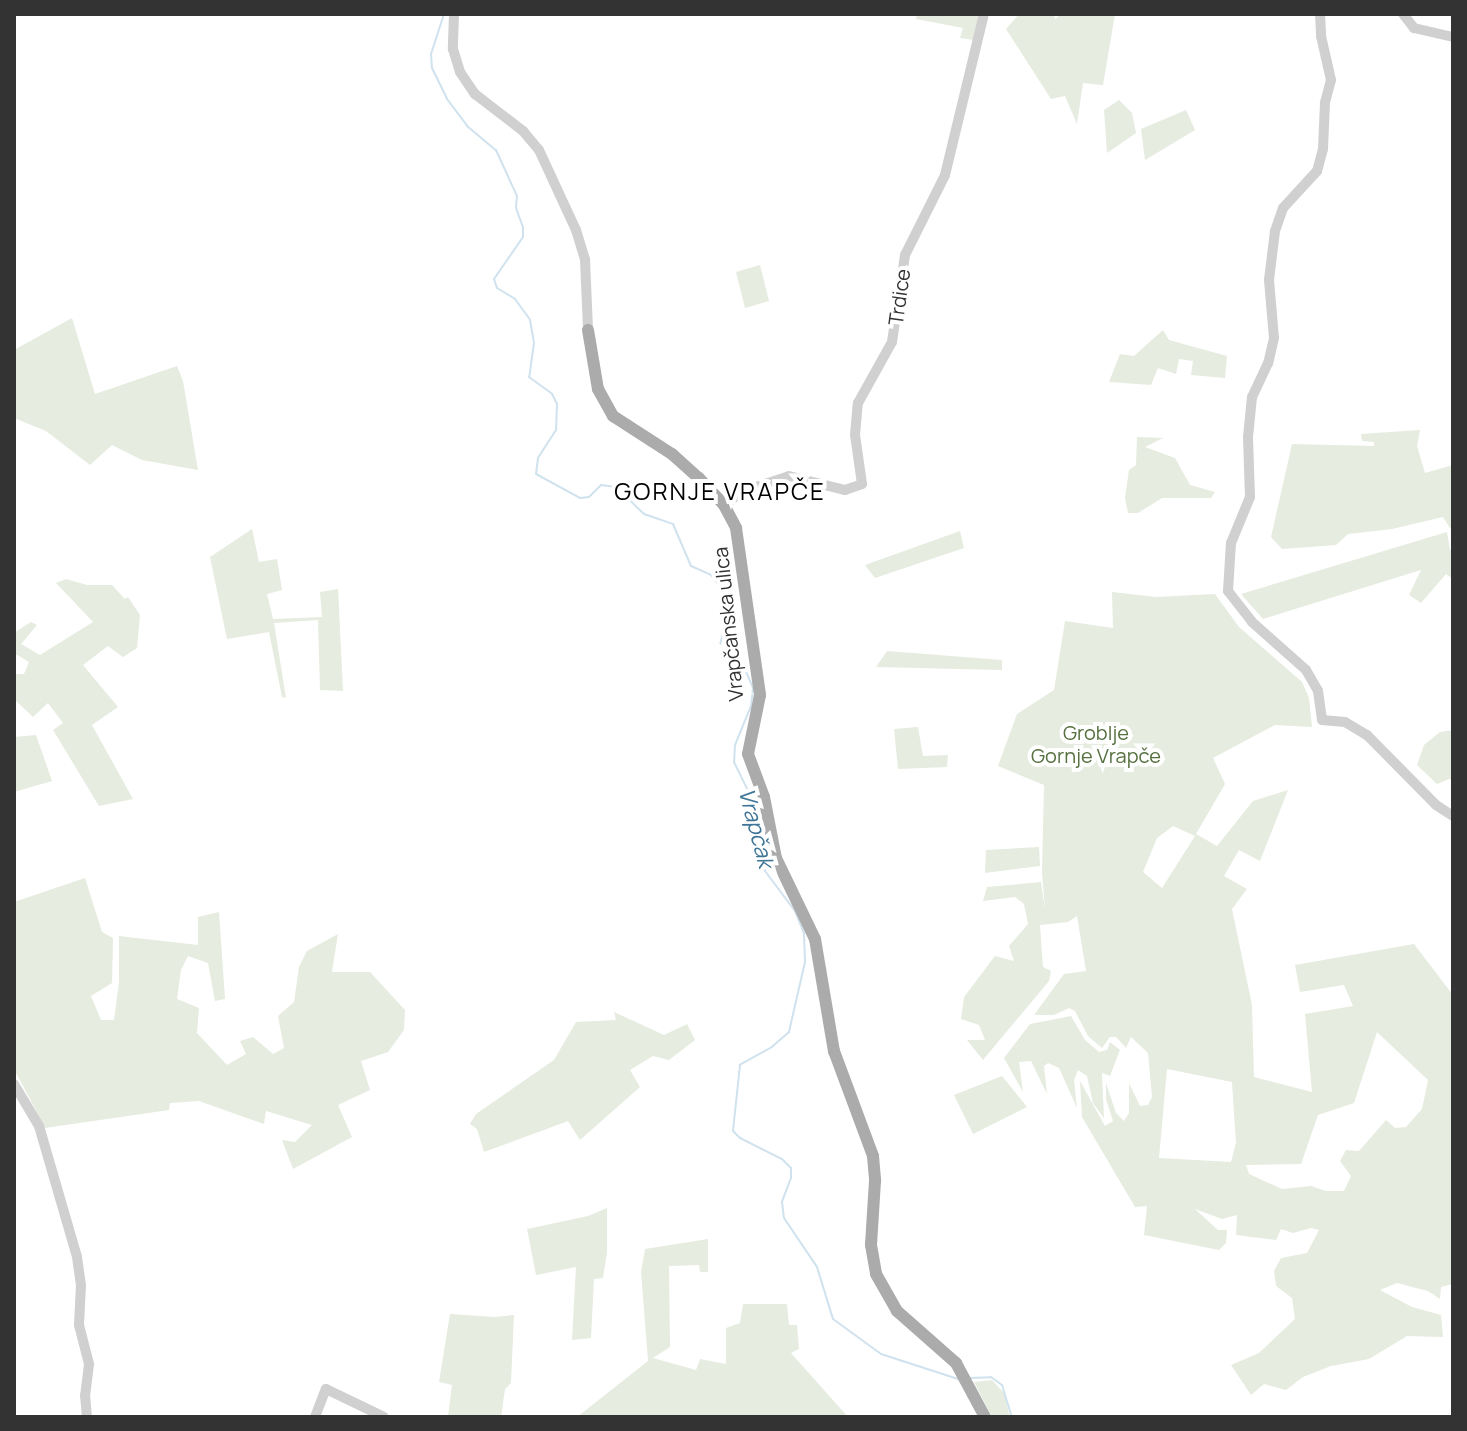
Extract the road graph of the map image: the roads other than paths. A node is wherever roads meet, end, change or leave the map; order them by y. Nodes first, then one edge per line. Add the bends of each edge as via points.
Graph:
1 (454, 14) edge
2 (984, 14) edge
3 (1320, 14) edge
4 (1403, 14) edge
5 (1453, 37) edge
6 (588, 330) joint
7 (724, 505) junction
8 (1453, 816) edge
9 (14, 1084) edge
10 (87, 1417) edge
11 (315, 1417) edge
12 (384, 1417) edge
13 (985, 1417) edge

1 - 6 street, Vrapčanska ulica via 453,49 460,72 475,94 539,150 576,230 585,260
2 - 7 street, Trdice via 945,175 905,255 892,342 858,403 855,435 862,484 845,490 789,476 744,491
3 - 8 street via 1331,80 1321,160 1311,180 1283,208 1275,231 1269,280 1274,338 1252,397 1250,497 1231,543 1228,591 1261,632 1306,670 1318,691 1322,720 1345,722 1367,735
4 - 5 street via 1414,28
6 - 7 main road, Vrapčanska ulica via 598,389 613,416 672,454
7 - 13 main road, Vrapčanska ulica via 741,543 760,695 748,754 764,797 776,858 815,939 834,1051 873,1156 870,1237 876,1274 897,1311 947,1352
9 - 10 street via 39,1126 77,1257 79,1325 89,1364
11 - 12 street via 326,1389

